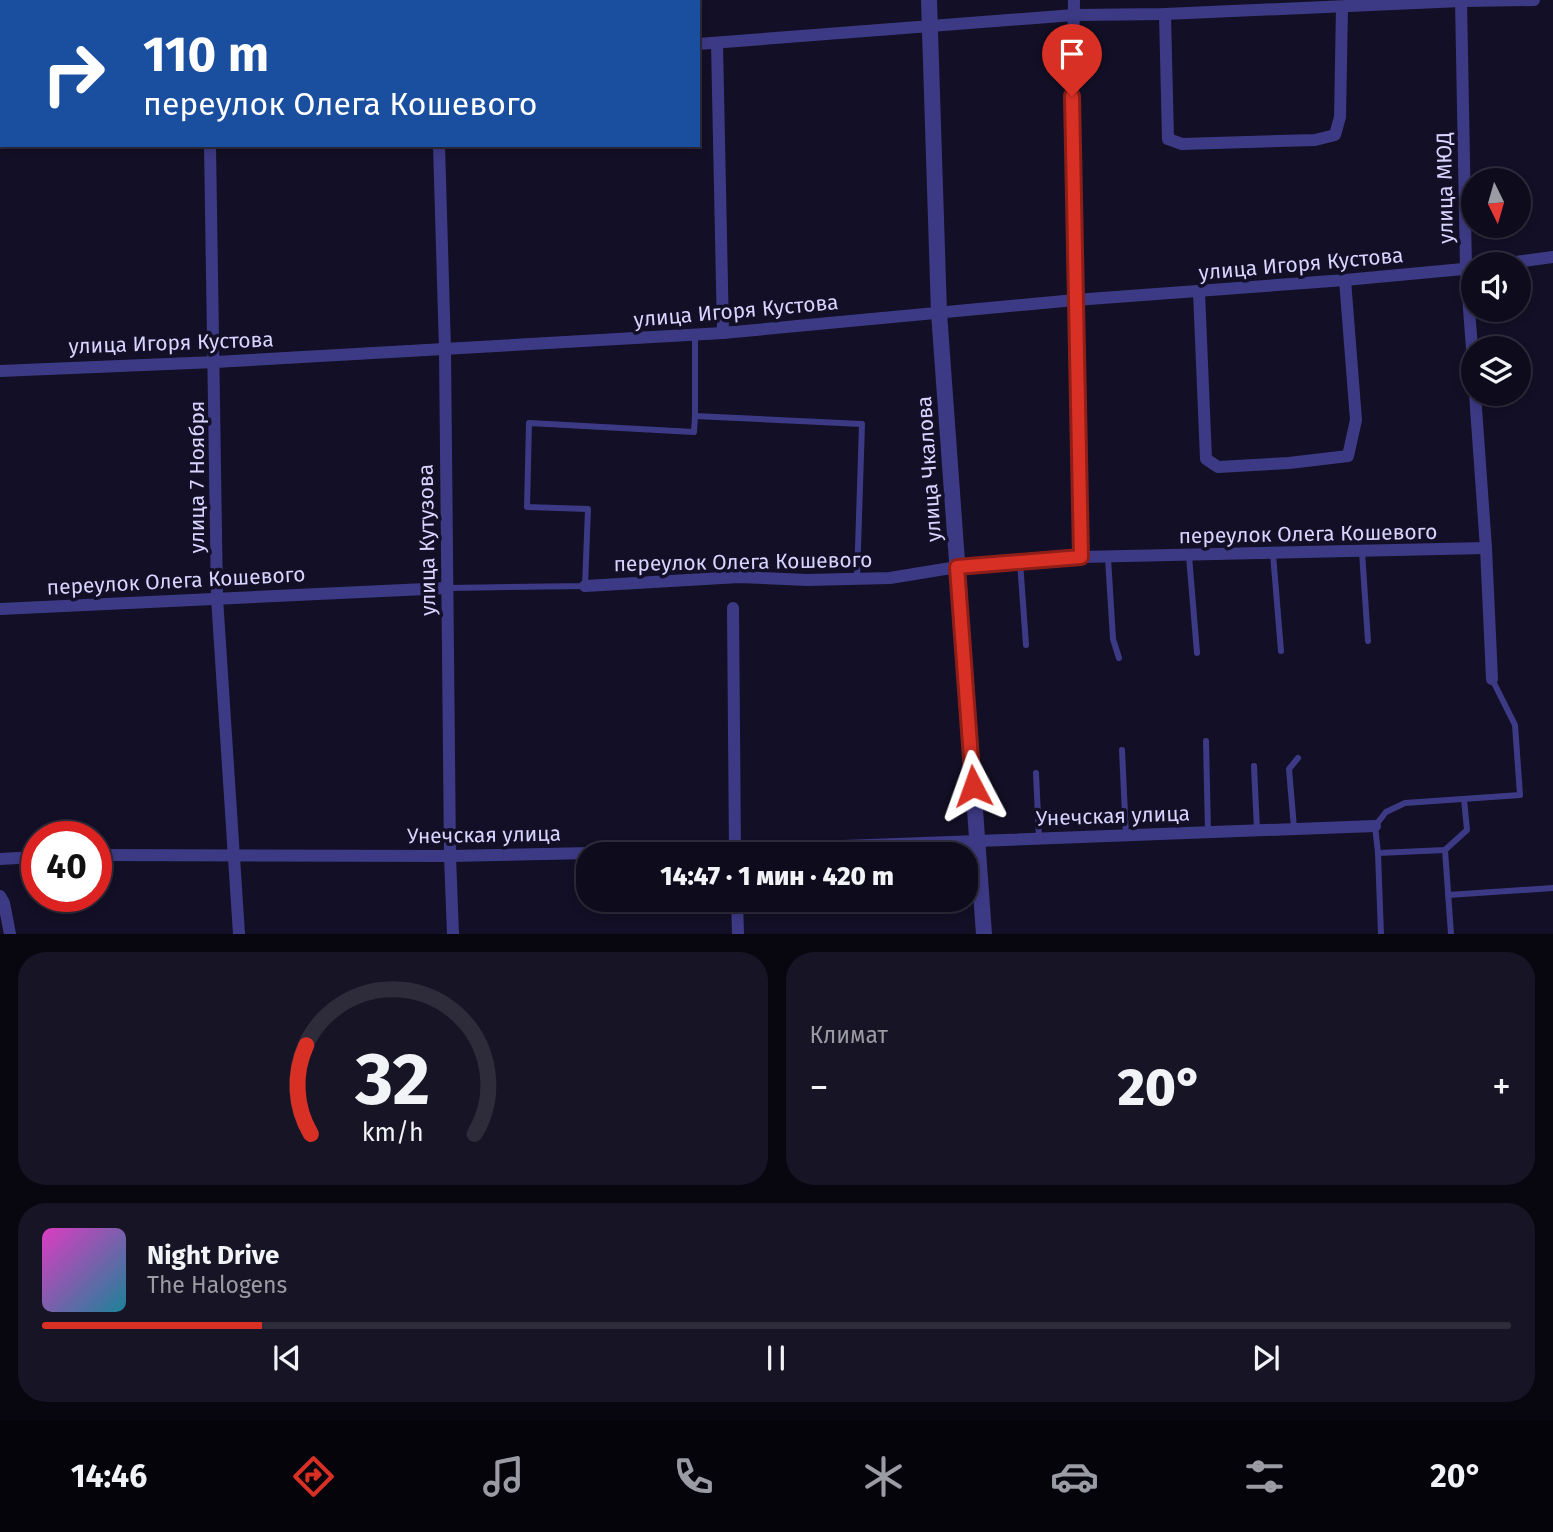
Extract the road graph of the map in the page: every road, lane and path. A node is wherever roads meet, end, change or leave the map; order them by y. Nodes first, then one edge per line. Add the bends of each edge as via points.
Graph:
1 (929, 0) edge
2 (1074, 0) edge
3 (1461, 0) edge
4 (1534, 0) edge
5 (1342, 7) junction
6 (1165, 14) junction
7 (1074, 15) junction
8 (929, 28) junction
9 (717, 43) junction
10 (700, 44) edge
11 (210, 147) edge
12 (439, 147) edge
13 (1469, 252) edge
14 (1553, 257) edge
15 (1531, 260) edge
16 (1461, 269) edge
17 (1345, 280) junction
18 (1199, 292) junction
19 (1075, 300) junction
20 (939, 313) junction
21 (723, 333) junction
22 (695, 335) junction
23 (445, 350) junction
24 (215, 362) junction
25 (0, 371) edge
26 (1476, 406) edge
27 (695, 416) junction
28 (1486, 548) junction
29 (1362, 552) junction
30 (1273, 554) junction
31 (1189, 556) junction
32 (1081, 557) junction
33 (1108, 558) junction
34 (1020, 562) junction
35 (957, 567) junction
36 (857, 579) junction
37 (585, 586) junction
38 (447, 588) junction
39 (217, 598) junction
40 (733, 608) dead end
41 (0, 609) edge
42 (1368, 641) dead end
43 (1026, 645) dead end
44 (1281, 651) dead end
45 (1197, 653) dead end
46 (1119, 658) dead end
47 (1492, 679) joint
48 (1206, 741) dead end
49 (1122, 750) dead end
50 (1298, 758) dead end
51 (1254, 766) dead end
52 (1036, 773) dead end
53 (1464, 799) junction
54 (1375, 826) junction
55 (1294, 828) junction
56 (1257, 830) junction
57 (1208, 832) junction
58 (1126, 836) junction
59 (1039, 838) junction
60 (977, 840) junction
61 (735, 842) edge
62 (937, 842) edge
63 (1445, 850) junction
64 (1378, 853) junction
65 (234, 854) junction
66 (576, 854) edge
67 (112, 855) edge
68 (450, 856) junction
69 (21, 858) edge
70 (0, 859) edge
71 (1553, 888) edge
72 (1448, 895) junction
73 (1, 901) edge
74 (737, 912) edge
75 (10, 933) edge
76 (239, 933) edge
77 (453, 933) edge
78 (738, 933) edge
79 (984, 933) edge
80 (1381, 933) edge
81 (1451, 933) edge

1 - 8 street, улица Чкалова
2 - 7 street
3 - 4 street
3 - 5 street
3 - 13 street, улица МЮД
5 - 6 street
5 - 6 street via 1340,117 1335,135 1301,140 1182,144 1168,139
6 - 7 street
7 - 8 street
7 - 19 street
8 - 9 street
8 - 20 street, улица Чкалова
9 - 10 street
9 - 21 street
11 - 24 street, улица 7 Ноября
12 - 23 street, улица Кутузова
14 - 15 street
16 - 17 street, улица Игоря Кустова
17 - 18 street, улица Игоря Кустова
17 - 18 street via 1356,420 1348,456 1289,463 1219,467 1206,459
18 - 19 street, улица Игоря Кустова
19 - 20 street, улица Игоря Кустова
19 - 32 street
20 - 21 street, улица Игоря Кустова
20 - 35 street, улица Чкалова
21 - 22 street, улица Игоря Кустова
22 - 23 street, улица Игоря Кустова
22 - 27 lane
23 - 24 street, улица Игоря Кустова
23 - 38 street, улица Кутузова
24 - 25 street, улица Игоря Кустова
24 - 39 street, улица 7 Ноября
26 - 28 street
27 - 36 lane via 862,424
27 - 37 lane via 694,432 529,423 527,507 587,509
28 - 29 street, переулок Олега Кошевого
28 - 47 street
29 - 30 street, переулок Олега Кошевого
29 - 42 lane
30 - 31 street, переулок Олега Кошевого
30 - 44 lane
31 - 33 street, переулок Олега Кошевого
31 - 45 lane
32 - 33 street, переулок Олега Кошевого
32 - 34 street, переулок Олега Кошевого
33 - 46 lane via 1113,639
34 - 35 street, переулок Олега Кошевого
34 - 43 lane
35 - 36 street, переулок Олега Кошевого
35 - 60 street, улица Чкалова
36 - 37 street, переулок Олега Кошевого via 739,577
37 - 38 lane, переулок Олега Кошевого
38 - 39 street, переулок Олега Кошевого
38 - 68 street, улица Кутузова
39 - 41 street, переулок Олега Кошевого
39 - 65 street, улица 7 Ноября
40 - 61 street
47 - 53 lane via 1515,725 1520,795
48 - 57 lane
49 - 58 lane
50 - 55 lane via 1289,769
51 - 56 lane
52 - 59 lane
53 - 54 lane via 1405,803 1386,812
53 - 63 lane via 1467,830
54 - 55 street, Унечская улица
54 - 64 lane
55 - 56 street, Унечская улица
56 - 57 street, Унечская улица
57 - 58 street, Унечская улица
58 - 59 street, Унечская улица
59 - 60 street, Унечская улица
60 - 62 street, Унечская улица
60 - 79 street, улица Чкалова
63 - 64 lane
63 - 72 lane
64 - 80 lane
65 - 67 street, Унечская улица
65 - 68 street, Унечская улица
65 - 76 street, улица 7 Ноября
66 - 68 street, Унечская улица
68 - 77 street, улица Кутузова
69 - 70 street
71 - 72 lane
72 - 81 lane
73 - 75 street
74 - 78 street

